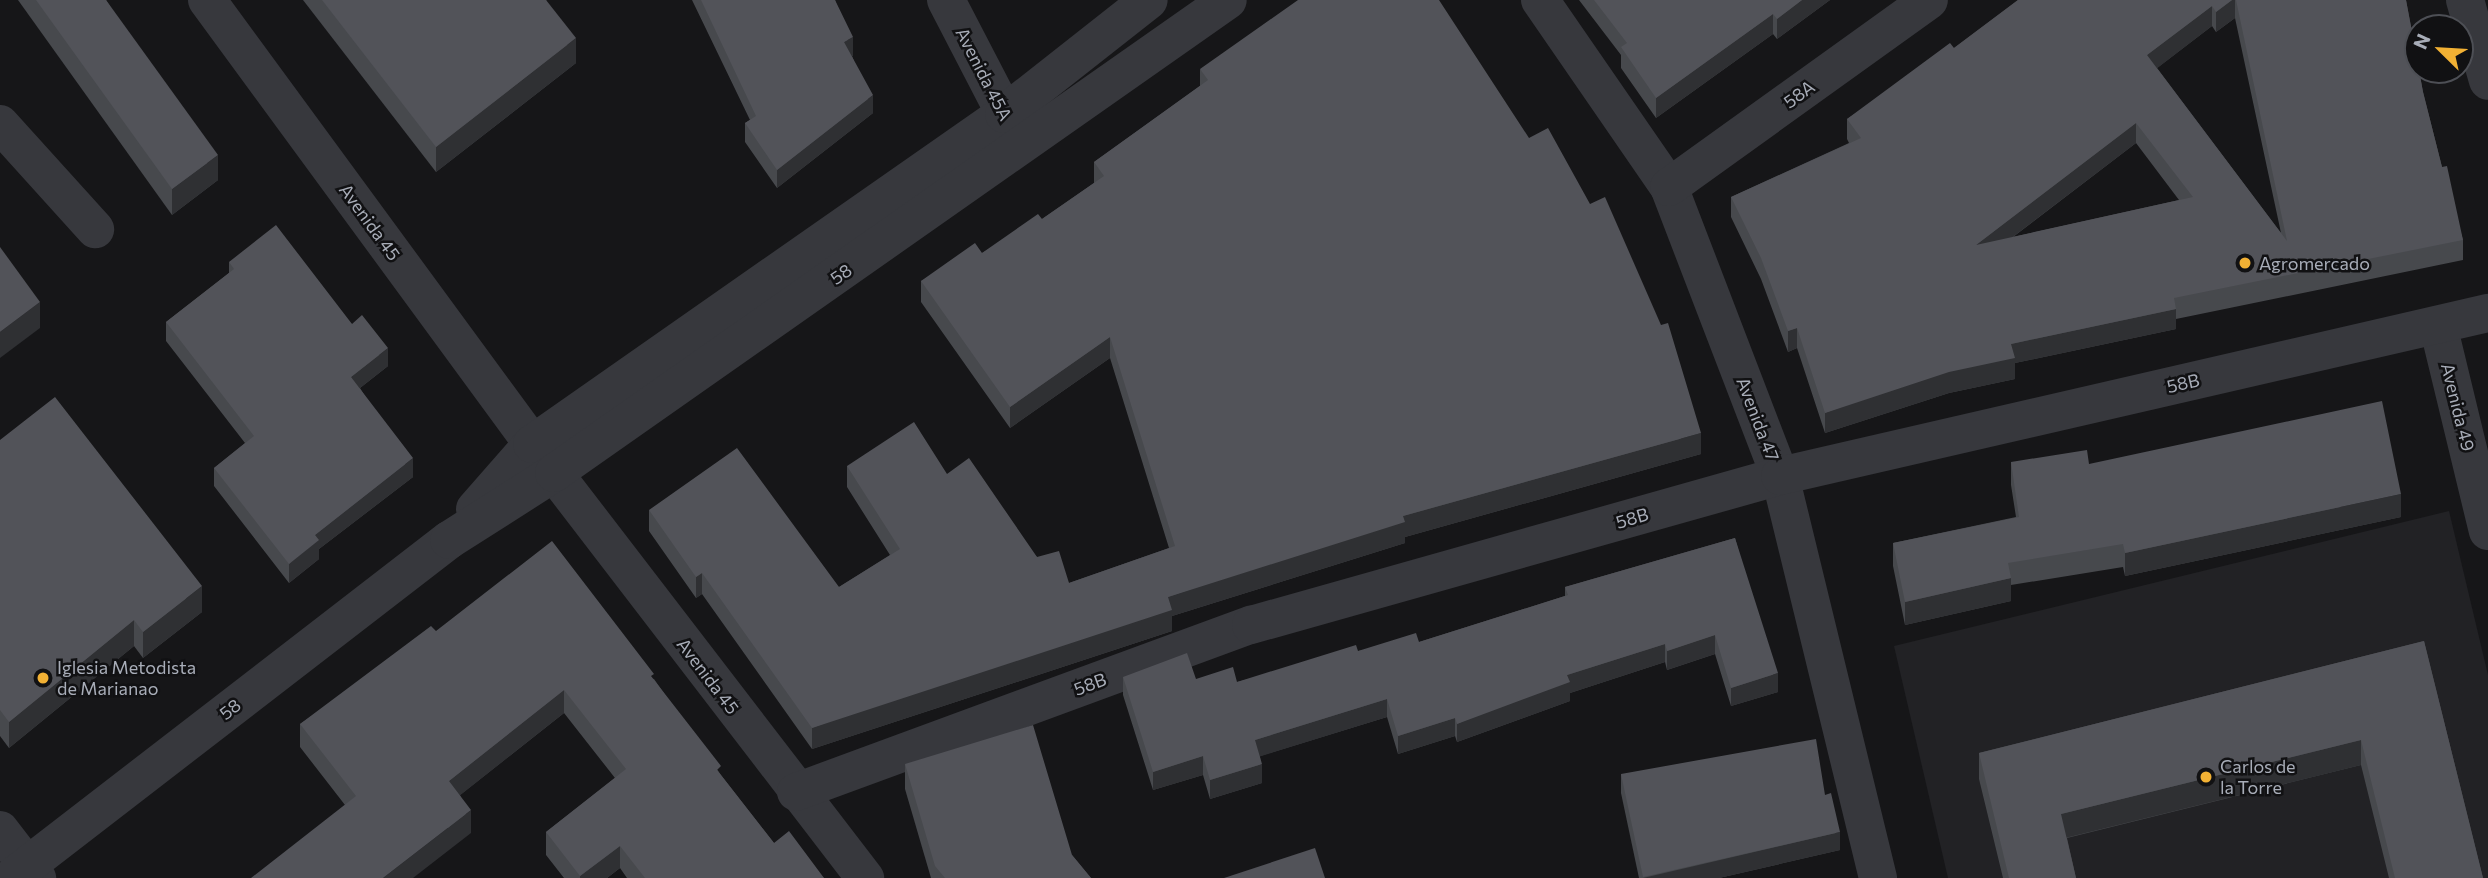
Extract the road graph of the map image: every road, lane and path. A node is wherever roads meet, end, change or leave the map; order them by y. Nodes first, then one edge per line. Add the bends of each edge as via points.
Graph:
1 (207, 0) edge
2 (946, 0) edge
3 (1149, 0) edge
4 (1227, 0) edge
5 (1540, 0) edge
6 (1929, 0) edge
7 (2465, 0) edge
8 (2488, 81) edge
9 (1004, 114) junction
10 (0, 124) edge
11 (1024, 146) junction
12 (1669, 187) junction
13 (95, 229) dead end
14 (2488, 313) edge
15 (2438, 325) junction
16 (543, 459) junction
17 (1780, 476) junction
18 (2488, 531) edge
19 (796, 792) junction
20 (0, 830) edge
21 (25, 874) edge
22 (865, 878) edge
23 (1878, 878) edge

1 - 16 street, Avenida 45
2 - 9 street, Avenida 45A
3 - 9 street, 58
4 - 11 street, 58
5 - 12 street, Avenida 47
6 - 12 street, 58A
7 - 8 street
9 - 11 street, Avenida 45A
9 - 16 street, 58
10 - 13 street
11 - 16 street, 58
12 - 17 street, Avenida 47
14 - 15 street, 58B
15 - 17 street, 58B
15 - 18 street, Avenida 49
16 - 19 street, Avenida 45
16 - 21 street, 58 via 449,540
17 - 19 street, 58B via 1251,625
17 - 23 street, Avenida 47
19 - 22 street, Avenida 45
20 - 21 street

